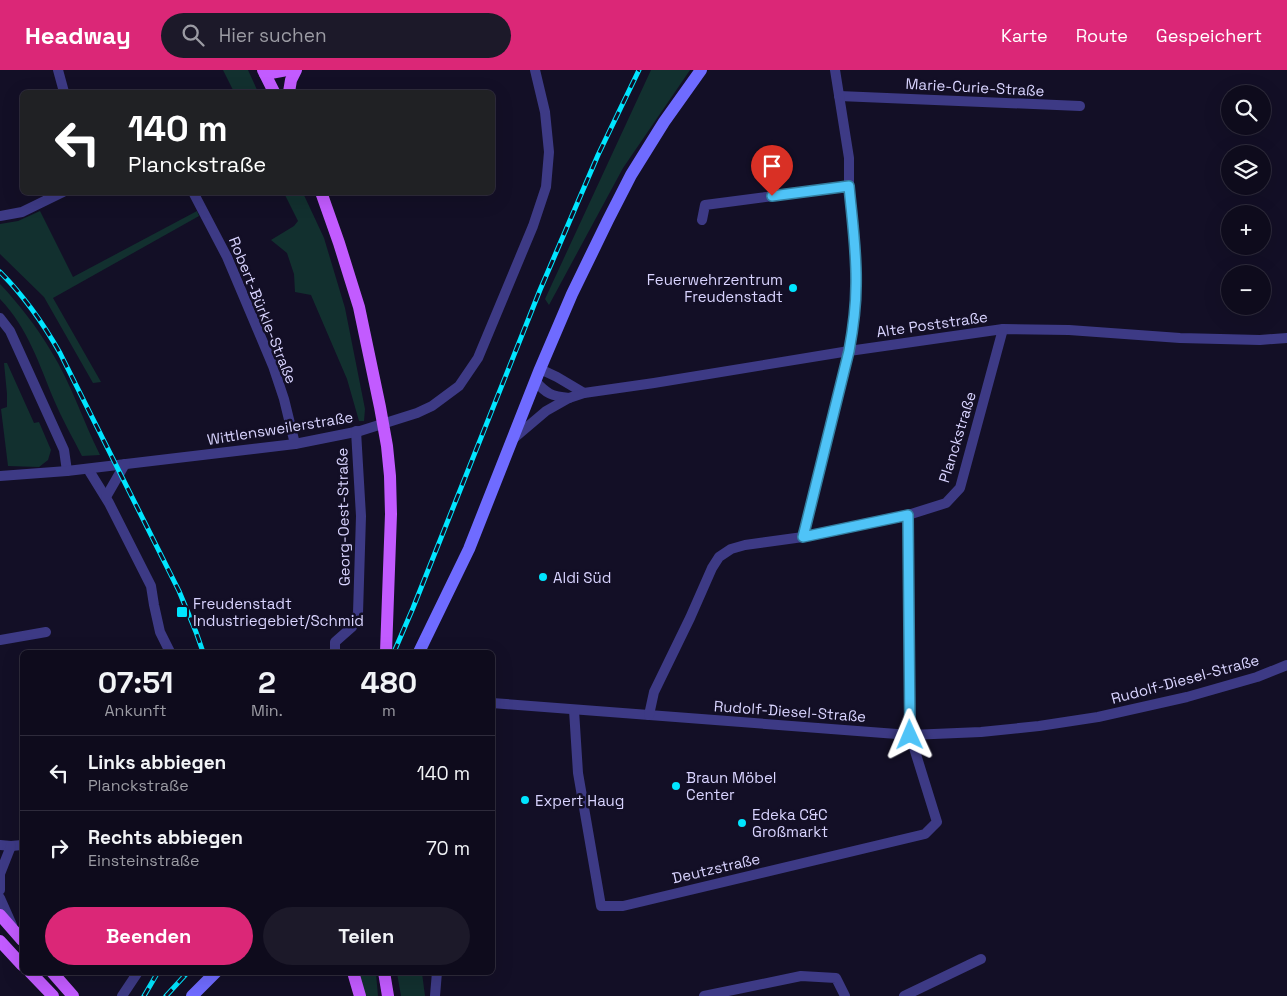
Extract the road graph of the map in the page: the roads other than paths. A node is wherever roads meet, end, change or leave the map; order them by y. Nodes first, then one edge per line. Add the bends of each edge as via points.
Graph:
1 (58, 70) edge
2 (287, 70) edge
3 (296, 70) edge
4 (535, 70) edge
5 (701, 70) edge
6 (835, 70) edge
7 (264, 72) edge
8 (63, 90) edge
9 (273, 90) edge
10 (289, 90) edge
11 (839, 96) junction
12 (1080, 106) dead end
13 (849, 186) junction
14 (57, 195) edge
15 (195, 195) edge
16 (322, 195) edge
17 (0, 216) edge
18 (702, 220) dead end
19 (0, 318) edge
20 (1003, 330) junction
21 (1287, 338) edge
22 (849, 351) junction
23 (540, 369) junction
24 (535, 381) junction
25 (584, 393) junction
26 (568, 398) junction
27 (356, 431) junction
28 (513, 439) junction
29 (295, 444) junction
30 (126, 464) junction
31 (88, 469) junction
32 (68, 472) junction
33 (0, 476) edge
34 (106, 498) junction
35 (908, 515) junction
36 (803, 537) junction
37 (46, 632) dead end
38 (0, 640) edge
39 (169, 650) edge
40 (335, 650) edge
41 (386, 650) edge
42 (420, 650) edge
43 (1287, 666) edge
44 (495, 703) edge
45 (574, 710) junction
46 (649, 715) junction
47 (910, 735) junction
48 (0, 845) edge
49 (20, 845) edge
50 (11, 846) junction
51 (0, 873) edge
52 (0, 890) edge
53 (0, 898) edge
54 (0, 915) edge
55 (18, 935) edge
56 (0, 941) edge
57 (981, 959) dead end
58 (20, 962) edge
59 (33, 975) edge
60 (55, 975) edge
61 (136, 975) edge
62 (213, 975) edge
63 (354, 975) edge
64 (384, 975) edge
65 (437, 975) edge
66 (53, 996) edge
67 (73, 996) edge
68 (122, 996) edge
69 (192, 996) edge
70 (360, 996) edge
71 (388, 996) edge
72 (435, 996) edge
73 (704, 996) edge
74 (845, 996) edge
75 (904, 996) edge

1 - 8 street
2 - 7 main road
3 - 10 main road
4 - 27 street, Wittlensweilerstraße via 545,112 549,152 546,187 478,358 459,386 432,406
5 - 23 street via 632,175 572,294
6 - 11 street
7 - 9 main road
11 - 12 street, Marie-Curie-Straße
11 - 13 street via 849,158
13 - 18 street via 706,205
13 - 22 street via 856,285
14 - 17 street via 22,212
15 - 29 street, Robert-Bürkle-Straße via 227,257 273,366
16 - 41 main road via 359,307 387,446 391,514
19 - 32 street via 10,330 64,450
20 - 21 street, Alte Poststraße via 1069,330 1188,338
20 - 22 street, Alte Poststraße
20 - 35 street, Planckstraße via 960,488 946,503
22 - 25 street, Alte Poststraße
22 - 36 street
23 - 24 street
23 - 25 street
24 - 26 street via 546,392
24 - 28 street
25 - 26 street, Alte Poststraße
26 - 28 street, Alte Poststraße via 546,411
27 - 29 street, Wittlensweilerstraße
27 - 40 street, Georg-Oest-Straße via 361,516 358,613 352,627 335,642
28 - 42 street via 469,549
29 - 30 street, Wittlensweilerstraße
30 - 31 street, Wittlensweilerstraße
30 - 34 street
31 - 32 street, Wittlensweilerstraße
31 - 34 street
32 - 33 street, Wittlensweilerstraße
34 - 39 street via 151,586 160,632
35 - 36 street, Planckstraße
35 - 47 street
36 - 46 street, Planckstraße via 745,545 719,557 654,692
37 - 38 street
43 - 47 street, Rudolf-Diesel-Straße via 1187,697 1098,716 981,732
44 - 45 street, Rudolf-Diesel-Straße
45 - 46 street, Rudolf-Diesel-Straße
45 - 47 street, Deutzstraße via 578,773 601,906 623,906 925,834 937,822
46 - 47 street, Rudolf-Diesel-Straße
48 - 50 street
49 - 50 street
50 - 51 street
51 - 52 street
53 - 55 street
54 - 55 main road
56 - 58 main road
57 - 75 street
59 - 66 main road
60 - 67 main road
61 - 68 street
62 - 69 street
63 - 70 main road
64 - 71 main road
65 - 72 street
73 - 74 street via 801,976 836,978

